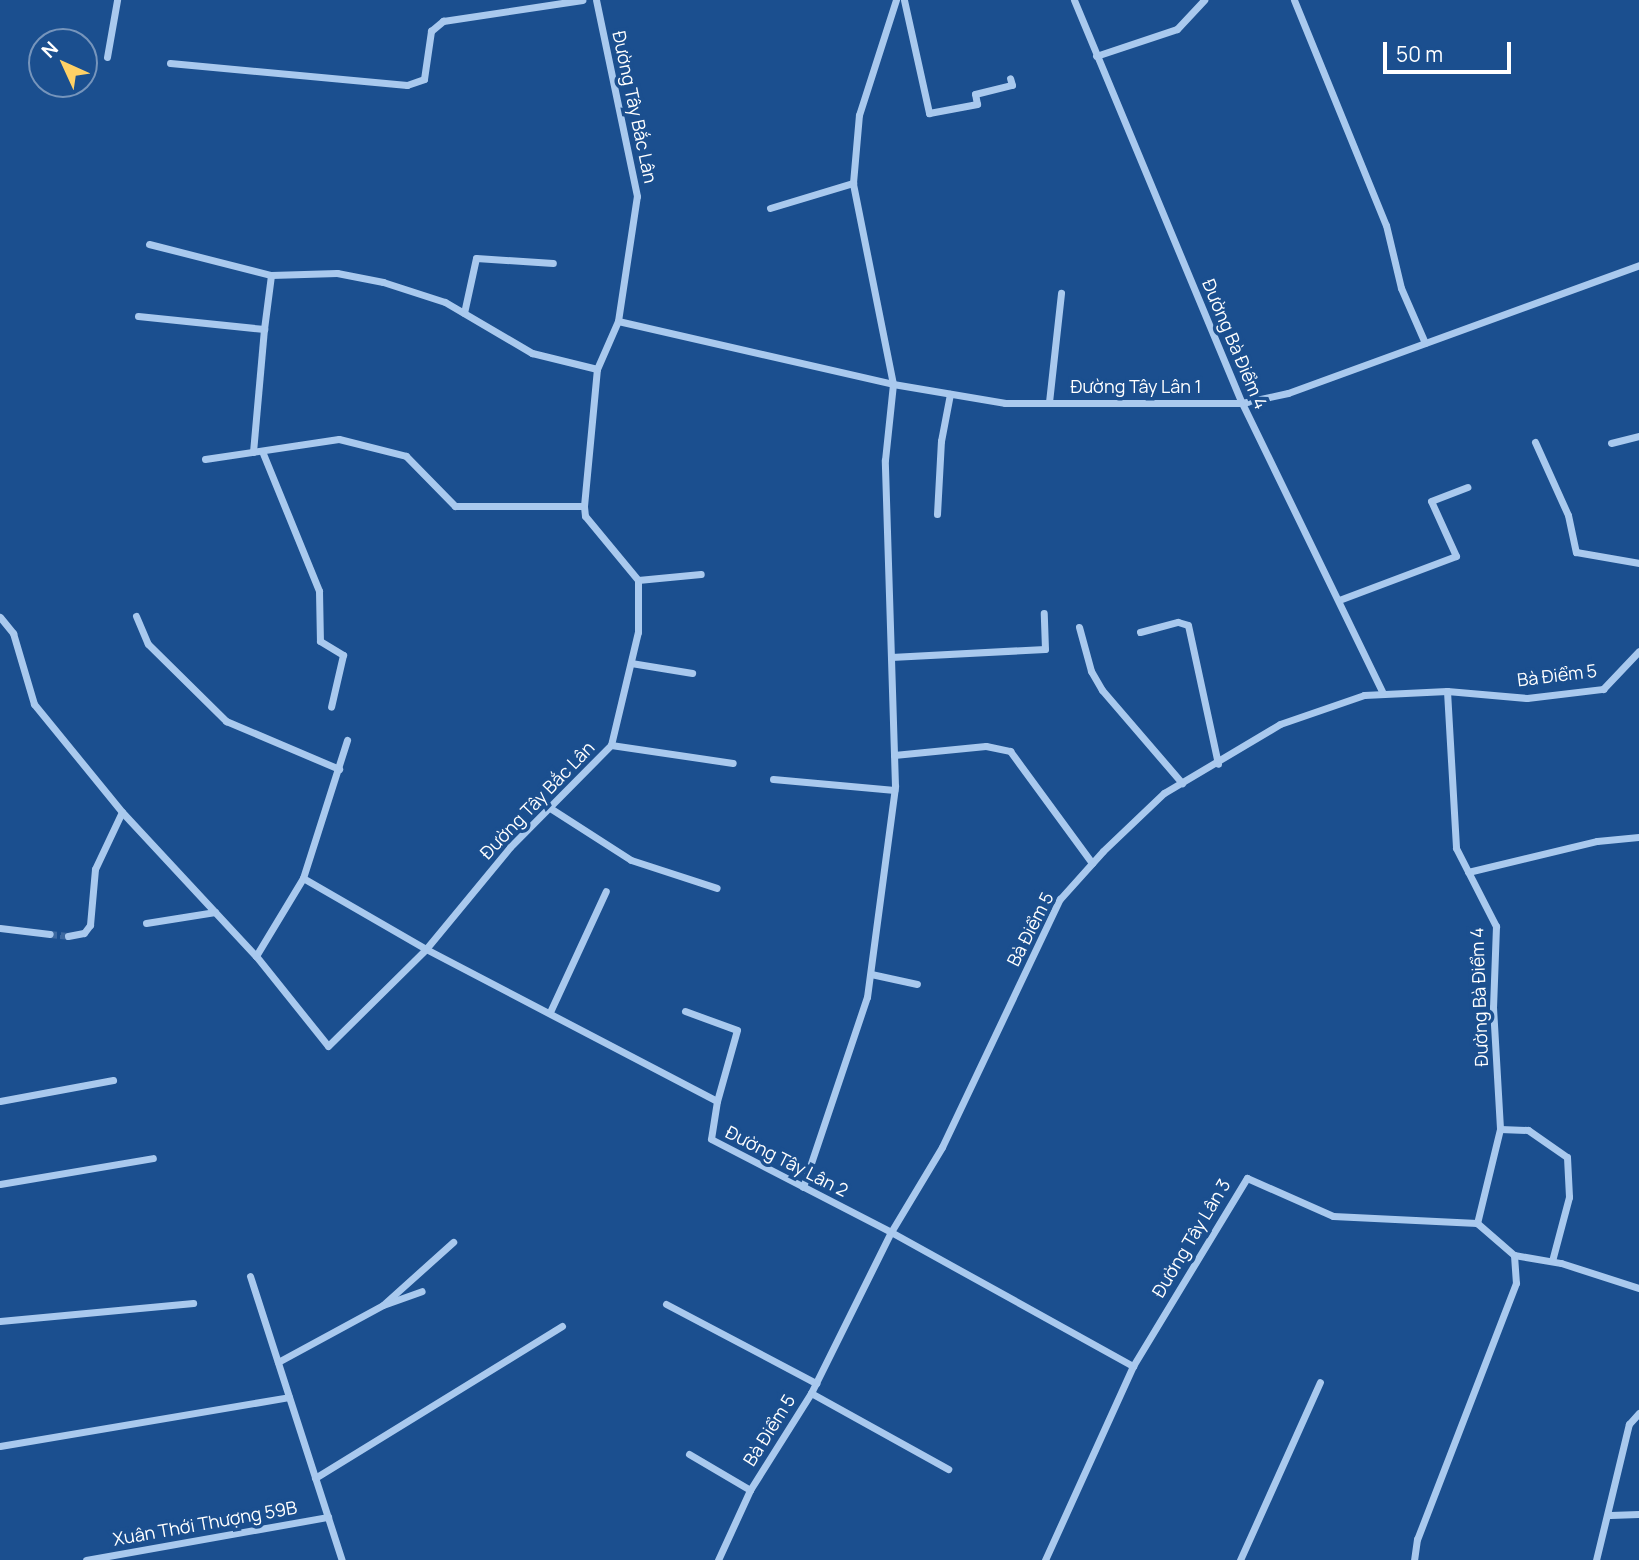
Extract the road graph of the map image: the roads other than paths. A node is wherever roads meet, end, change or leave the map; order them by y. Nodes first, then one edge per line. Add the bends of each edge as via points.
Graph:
1 (117, 0) edge
2 (517, 0) edge
3 (582, 0) edge
4 (596, 0) edge
5 (896, 0) edge
6 (904, 0) edge
7 (1074, 0) edge
8 (1204, 0) edge
9 (1294, 0) edge
10 (519, 10) junction
11 (107, 57) dead end
12 (1096, 57) junction
13 (170, 63) dead end
14 (1010, 78) dead end
15 (853, 183) junction
16 (770, 208) dead end
17 (149, 244) dead end
18 (553, 263) dead end
19 (1639, 265) edge
20 (271, 275) junction
21 (1061, 293) dead end
22 (464, 313) junction
23 (138, 316) dead end
24 (618, 321) junction
25 (264, 329) junction
26 (1425, 343) junction
27 (597, 369) junction
28 (893, 384) junction
29 (950, 394) junction
30 (1049, 402) junction
31 (1242, 403) junction
32 (1639, 436) edge
33 (1535, 442) dead end
34 (1611, 443) dead end
35 (262, 451) junction
36 (253, 452) junction
37 (205, 459) dead end
38 (1467, 487) dead end
39 (584, 506) junction
40 (937, 514) dead end
41 (1639, 563) edge
42 (701, 574) dead end
43 (638, 580) junction
44 (1339, 600) junction
45 (1044, 613) dead end
46 (136, 616) dead end
47 (0, 617) edge
48 (1079, 627) dead end
49 (1140, 632) dead end
50 (1639, 651) edge
51 (891, 657) junction
52 (631, 663) junction
53 (692, 673) dead end
54 (1447, 691) junction
55 (1383, 694) junction
56 (331, 707) dead end
57 (346, 740) dead end
58 (611, 745) junction
59 (894, 755) junction
60 (733, 763) dead end
61 (1218, 764) junction
62 (339, 769) junction
63 (774, 779) dead end
64 (1182, 783) junction
65 (895, 790) junction
66 (550, 808) junction
67 (122, 812) junction
68 (1639, 837) edge
69 (1092, 863) junction
70 (1468, 872) junction
71 (303, 878) junction
72 (717, 888) dead end
73 (606, 891) dead end
74 (215, 912) junction
75 (146, 923) dead end
76 (0, 928) edge
77 (50, 934) tunnel mouth
78 (68, 936) dead end
79 (426, 949) junction
80 (256, 956) junction
81 (871, 974) junction
82 (917, 984) dead end
83 (685, 1011) dead end
84 (550, 1012) junction
85 (113, 1080) dead end
86 (0, 1101) edge
87 (717, 1101) junction
88 (1500, 1129) junction
89 (153, 1158) dead end
90 (0, 1184) edge
91 (803, 1188) junction
92 (1477, 1223) junction
93 (891, 1231) junction
94 (453, 1242) dead end
95 (1514, 1255) junction
96 (1552, 1261) junction
97 (250, 1276) dead end
98 (1639, 1288) edge
99 (422, 1291) dead end
100 (194, 1303) dead end
101 (666, 1304) dead end
102 (383, 1305) junction
103 (0, 1321) edge
104 (562, 1326) dead end
105 (278, 1362) junction
106 (1133, 1366) junction
107 (1320, 1382) dead end
108 (816, 1383) junction
109 (811, 1393) junction
110 (289, 1397) junction
111 (1639, 1413) edge
112 (0, 1446) edge
113 (689, 1454) dead end
114 (948, 1469) dead end
115 (315, 1478) junction
116 (750, 1490) junction
117 (1610, 1514) junction
118 (1639, 1514) edge
119 (328, 1517) junction
120 (86, 1560) edge
121 (342, 1560) edge
122 (718, 1560) edge
123 (1045, 1560) edge
124 (1240, 1560) edge
125 (1414, 1560) edge
126 (1596, 1560) edge

1 - 11 street
2 - 10 street
3 - 10 street
4 - 24 street, Đường Tây Bắc Lân via 638,196
5 - 15 street via 859,115
6 - 14 street via 929,113 977,104 975,94 1012,85
7 - 12 street, Đường Bà Điểm 4
8 - 12 street via 1177,29
9 - 26 street via 1386,225 1401,288
10 - 13 street via 443,21 430,31 424,79 407,85
12 - 31 street, Đường Bà Điểm 4
15 - 16 street
15 - 28 street
17 - 20 street
18 - 22 street via 475,258
19 - 26 street, Đường Tây Lân 1
20 - 22 street via 337,273 420,294
20 - 25 street
21 - 30 street
22 - 27 street via 532,353
23 - 25 street
24 - 27 street, Đường Tây Bắc Lân
24 - 28 street, Đường Tây Lân 1
25 - 36 street
26 - 31 street, Đường Tây Lân 1 via 1288,393
27 - 39 street, Đường Tây Bắc Lân
28 - 29 street, Đường Tây Lân 1
28 - 51 street via 885,460
29 - 30 street, Đường Tây Lân 1 via 1005,403
29 - 40 street
30 - 31 street, Đường Tây Lân 1
31 - 44 street, Đường Bà Điểm 4
32 - 34 street
33 - 41 street via 1568,515 1576,552
35 - 36 street
35 - 39 street via 340,439 406,456 455,506
35 - 56 street via 319,591 320,642 343,656
36 - 37 street
38 - 44 street via 1431,501 1456,556
39 - 43 street via 586,516
42 - 43 street
43 - 52 street, Đường Tây Bắc Lân via 638,632
44 - 55 street, Đường Bà Điểm 4
45 - 51 street via 1045,649
46 - 62 street via 148,645 226,720
47 - 67 street via 13,633 34,704
48 - 64 street via 1091,671 1102,690
49 - 61 street via 1178,622 1188,625
50 - 54 street, Bà Điểm 5 via 1603,689 1527,698
51 - 59 street
52 - 53 street
52 - 58 street, Đường Tây Bắc Lân
54 - 55 street, Bà Điểm 5
54 - 70 street, Đường Bà Điểm 4 via 1455,848
55 - 61 street, Bà Điểm 5 via 1364,695 1280,724
57 - 62 street
58 - 60 street
58 - 66 street, Đường Tây Bắc Lân
59 - 65 street
59 - 69 street via 986,746 1010,751
61 - 64 street, Bà Điểm 5
62 - 71 street
63 - 65 street
64 - 69 street, Bà Điểm 5 via 1164,793
65 - 81 street
66 - 72 street via 631,860
66 - 79 street, Đường Tây Bắc Lân via 510,847
67 - 74 street
67 - 78 street via 95,869 90,925 84,933
68 - 70 street via 1597,841
69 - 93 street, Bà Điểm 5 via 1060,900 942,1147
70 - 88 street, Đường Bà Điểm 4 via 1496,926 1493,1007
71 - 79 street, Đường Tây Lân 2
71 - 80 street
73 - 84 street
74 - 75 street
74 - 80 street
76 - 77 street
79 - 80 street, Đường Tây Bắc Lân via 328,1046
79 - 84 street, Đường Tây Lân 2
81 - 82 street
81 - 91 street
83 - 87 street via 737,1030
84 - 87 street, Đường Tây Lân 2
85 - 86 street
87 - 91 street, Đường Tây Lân 2 via 711,1139
88 - 92 street, Đường Bà Điểm 4
88 - 96 street via 1528,1129 1567,1157 1569,1197
89 - 90 street
91 - 93 street, Đường Tây Lân 2
92 - 95 street
92 - 106 street, Đường Tây Lân 3 via 1333,1216 1247,1178
93 - 106 street, Đường Tây Lân 2
93 - 108 street, Bà Điểm 5
94 - 102 street
95 - 96 street
95 - 125 street via 1516,1283 1417,1539
96 - 98 street
97 - 105 street
99 - 102 street
100 - 103 street
101 - 108 street
102 - 105 street
104 - 115 street
105 - 110 street
106 - 123 street, Đường Tây Lân 3
107 - 124 street
108 - 109 street, Bà Điểm 5
109 - 114 street
109 - 116 street, Bà Điểm 5
110 - 112 street
110 - 115 street
111 - 117 street via 1629,1424
113 - 116 street
115 - 119 street
116 - 122 street, Bà Điểm 5
117 - 118 street
117 - 126 street
119 - 120 street, Xuân Thới Thượng 59B
119 - 121 street

